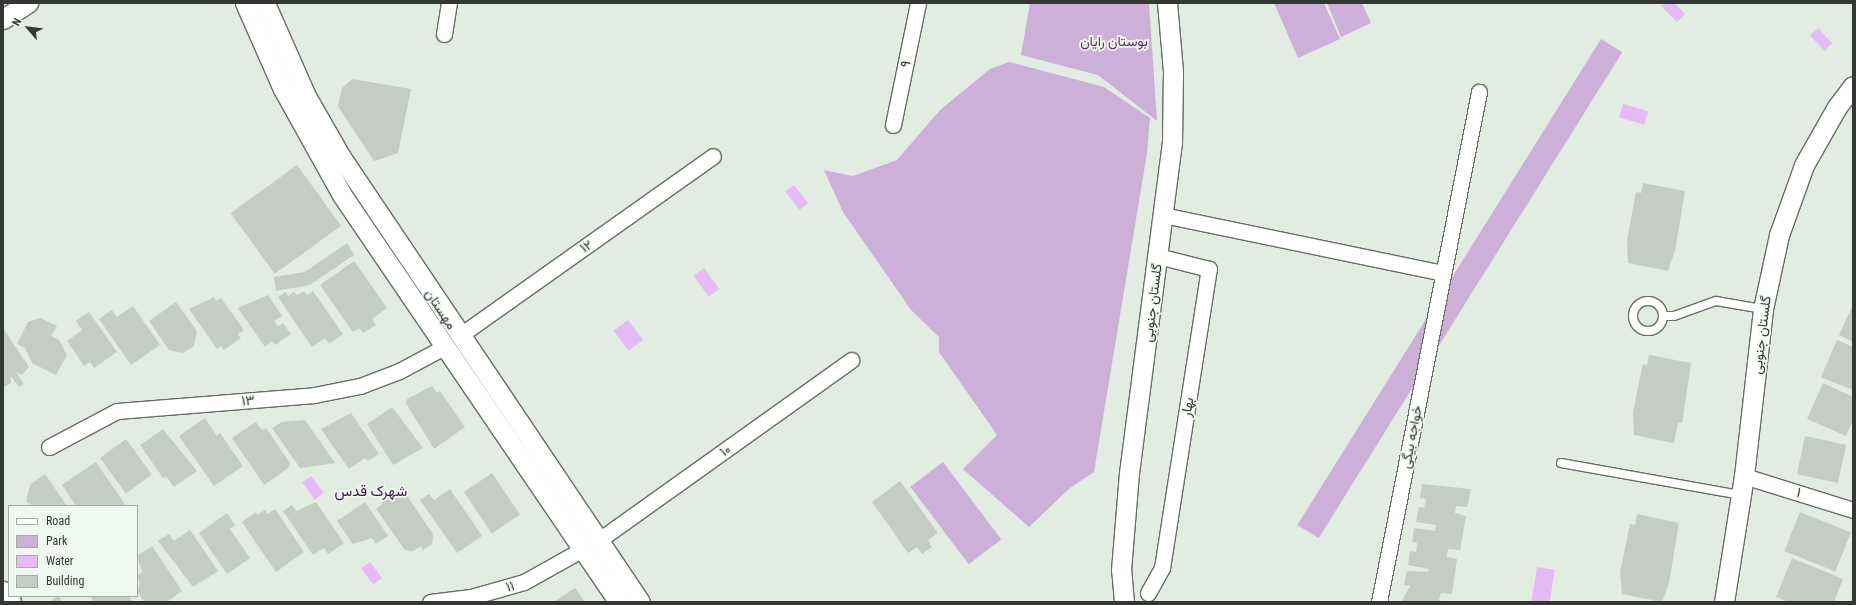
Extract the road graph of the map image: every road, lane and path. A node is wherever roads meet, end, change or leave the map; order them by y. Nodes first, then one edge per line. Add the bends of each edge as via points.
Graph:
1 (245, 3) edge
2 (265, 3) edge
3 (449, 3) edge
4 (918, 3) edge
5 (1167, 3) edge
6 (444, 34) dead end
7 (1853, 86) edge
8 (1479, 92) dead end
9 (892, 125) dead end
10 (713, 156) dead end
11 (367, 196) junction
12 (351, 207) junction
13 (1163, 216) junction
14 (1158, 256) junction
15 (1443, 273) junction
16 (1763, 309) junction
17 (1663, 316) dead end
18 (452, 341) junction
19 (851, 360) dead end
20 (49, 447) dead end
21 (1561, 462) dead end
22 (1744, 476) junction
23 (1741, 495) junction
24 (1853, 510) edge
25 (591, 545) junction
26 (3, 593) edge
27 (1148, 593) dead end
28 (10, 602) edge
29 (430, 602) edge
30 (618, 602) edge
31 (640, 602) edge
32 (1124, 602) edge
33 (1379, 602) edge
34 (1724, 602) edge

1 - 12 street via 283,89
2 - 11 street, مهستان via 306,96
3 - 6 street
4 - 9 street, ۹
5 - 13 street, گلستان جنوبی via 1173,71 1172,143
7 - 16 street, گلستان جنوبی via 1821,133 1790,199
8 - 15 street, خواجه بیگی
10 - 18 street, ۱۲
11 - 12 street
11 - 18 street, مهستان
12 - 18 street
13 - 14 street, گلستان جنوبی
13 - 15 street
14 - 27 street, بهار via 1209,269 1162,568
14 - 32 street, گلستان جنوبی via 1129,473 1121,570
15 - 33 street, خواجه بیگی
16 - 17 lane via 1716,301 1674,316
16 - 22 street, گلستان جنوبی
18 - 20 street, ۱۳ via 399,371 360,386 314,394 117,411
18 - 25 street, مهستان
19 - 25 street, ۱۰
21 - 23 lane
22 - 23 street, گلستان جنوبی
22 - 24 street, ۱
23 - 34 street, گلستان جنوبی
25 - 29 street, ۱۱ via 524,582 471,597
25 - 30 street
25 - 31 street, مهستان
26 - 28 main road

